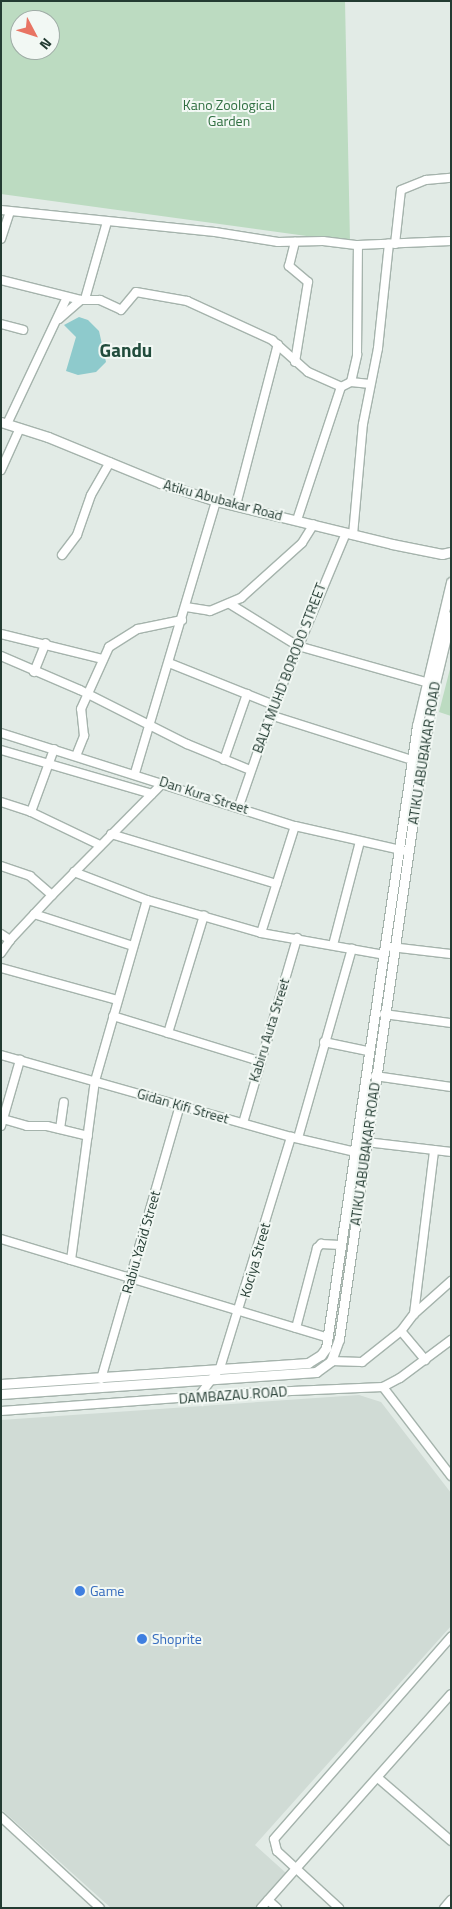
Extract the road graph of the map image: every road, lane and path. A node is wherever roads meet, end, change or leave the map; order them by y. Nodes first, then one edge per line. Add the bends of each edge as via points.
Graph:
1 (451, 178) edge
2 (1, 210) edge
3 (10, 211) junction
4 (107, 222) junction
5 (1, 239) edge
6 (451, 241) edge
7 (295, 242) junction
8 (392, 244) junction
9 (358, 245) junction
10 (1, 280) edge
11 (67, 297) junction
12 (83, 300) junction
13 (58, 319) junction
14 (1, 324) edge
15 (23, 330) dead end
16 (278, 344) junction
17 (295, 362) junction
18 (351, 382) junction
19 (370, 384) junction
20 (341, 388) junction
21 (4, 423) edge
22 (20, 428) junction
23 (110, 462) junction
24 (1, 470) edge
25 (216, 501) junction
26 (236, 505) junction
27 (297, 520) junction
28 (314, 524) junction
29 (350, 534) junction
30 (448, 555) edge
31 (62, 556) dead end
32 (451, 582) edge
33 (230, 604) junction
34 (186, 607) junction
35 (451, 616) edge
36 (182, 620) junction
37 (1, 634) edge
38 (46, 643) junction
39 (298, 646) junction
40 (1, 656) edge
41 (103, 659) junction
42 (169, 663) junction
43 (34, 672) junction
44 (425, 682) junction
45 (247, 694) junction
46 (88, 695) junction
47 (274, 705) junction
48 (270, 715) junction
49 (149, 726) junction
50 (1, 733) edge
51 (1, 750) edge
52 (54, 750) junction
53 (76, 756) junction
54 (224, 760) junction
55 (412, 760) junction
56 (48, 765) junction
57 (250, 770) junction
58 (135, 773) junction
59 (164, 782) junction
60 (152, 794) junction
61 (1, 802) edge
62 (239, 806) junction
63 (31, 812) junction
64 (295, 826) junction
65 (111, 834) junction
66 (360, 841) junction
67 (100, 845) junction
68 (398, 850) junction
69 (409, 852) junction
70 (1, 866) edge
71 (74, 872) junction
72 (276, 884) junction
73 (52, 895) junction
74 (147, 900) junction
75 (34, 914) junction
76 (204, 915) junction
77 (261, 933) junction
78 (1, 934) edge
79 (297, 938) junction
80 (10, 940) junction
81 (333, 945) junction
82 (133, 946) junction
83 (395, 948) junction
84 (352, 949) junction
85 (384, 951) junction
86 (1, 953) edge
87 (451, 954) edge
88 (1, 968) edge
89 (117, 1000) junction
90 (384, 1014) junction
91 (113, 1016) junction
92 (451, 1023) edge
93 (168, 1033) junction
94 (324, 1042) junction
95 (368, 1051) junction
96 (1, 1055) edge
97 (20, 1060) junction
98 (259, 1061) junction
99 (375, 1076) junction
100 (95, 1081) junction
101 (451, 1087) edge
102 (64, 1102) dead end
103 (180, 1105) junction
104 (2, 1122) edge
105 (243, 1123) junction
106 (60, 1129) junction
107 (88, 1136) junction
108 (295, 1137) junction
109 (366, 1142) junction
110 (434, 1150) junction
111 (352, 1152) junction
112 (451, 1152) edge
113 (364, 1154) junction
114 (1, 1239) edge
115 (340, 1246) junction
116 (71, 1260) junction
117 (132, 1278) junction
118 (451, 1280) edge
119 (240, 1311) junction
120 (414, 1314) junction
121 (296, 1328) junction
122 (401, 1331) junction
123 (328, 1338) junction
124 (451, 1340) edge
125 (425, 1360) junction
126 (331, 1361) junction
127 (220, 1368) junction
128 (101, 1379) junction
129 (212, 1381) junction
130 (1, 1384) edge
131 (383, 1387) junction
132 (1, 1394) edge
133 (199, 1396) junction
134 (1, 1411) edge
135 (451, 1476) edge
136 (451, 1637) edge
137 (451, 1694) edge
138 (378, 1778) junction
139 (2, 1820) edge
140 (451, 1841) edge
141 (295, 1869) junction
142 (268, 1900) junction
143 (451, 1900) edge
144 (100, 1908) edge
145 (261, 1908) edge
146 (277, 1908) edge
147 (339, 1908) edge
148 (444, 1908) edge

1 - 8 street, BALA MUHD BORODO STREET via 426,180 402,190
2 - 3 street
3 - 4 street
3 - 5 street
4 - 7 street
4 - 12 street
6 - 8 street
7 - 9 street
7 - 17 street via 289,266 308,282
8 - 9 street
8 - 19 street, BALA MUHD BORODO STREET
9 - 18 street via 357,355
10 - 11 street
11 - 12 street
11 - 13 street
12 - 13 street
12 - 16 street via 100,300 121,310 136,292 187,301
13 - 21 street
14 - 15 street
16 - 17 street
16 - 26 street
17 - 20 street
18 - 19 street
18 - 20 street
19 - 29 street, BALA MUHD BORODO STREET
20 - 27 street
21 - 22 street, Atiku Abubakar Road
22 - 23 street, Atiku Abubakar Road
22 - 24 street
23 - 25 street, Atiku Abubakar Road
23 - 31 street via 91,495 77,535
25 - 26 street, Atiku Abubakar Road
25 - 34 street
26 - 27 street, Atiku Abubakar Road
27 - 28 street, Atiku Abubakar Road
28 - 29 street, Atiku Abubakar Road
28 - 33 street via 288,557
29 - 30 street, Atiku Abubakar Road
29 - 39 street, BALA MUHD BORODO STREET
32 - 44 street
33 - 34 street via 210,611
33 - 39 street
34 - 36 street
35 - 69 street, ATIKU ABUBAKAR ROAD via 435,683
36 - 41 street via 138,629 112,644
36 - 42 street
37 - 38 street
38 - 41 street
38 - 43 street
39 - 44 street
39 - 47 street, BALA MUHD BORODO STREET
40 - 43 street
41 - 46 street
42 - 45 street
42 - 49 street
43 - 46 street
44 - 55 street
45 - 47 street
45 - 54 street
46 - 49 street
46 - 53 street via 80,711 84,736
47 - 48 street, BALA MUHD BORODO STREET
48 - 55 street
48 - 57 street, BALA MUHD BORODO STREET
49 - 54 street
49 - 58 street
50 - 52 street, Dan Kura Street
51 - 56 street
52 - 53 street, Dan Kura Street
52 - 56 street
53 - 58 street, Dan Kura Street
54 - 57 street
55 - 68 street
56 - 60 street
56 - 63 street
57 - 62 street, BALA MUHD BORODO STREET
58 - 59 street, Dan Kura Street
59 - 60 street
59 - 62 street, Dan Kura Street
60 - 65 street
61 - 63 street
62 - 64 street, Dan Kura Street
63 - 67 street
64 - 66 street, Dan Kura Street
64 - 72 street
65 - 67 street
65 - 72 street
66 - 68 street, Dan Kura Street
66 - 81 street
67 - 71 street
68 - 69 street, Dan Kura Street
68 - 85 street
69 - 83 street, ATIKU ABUBAKAR ROAD
70 - 73 street via 30,876
71 - 73 street
71 - 74 street
72 - 77 street
73 - 75 street
74 - 76 street
74 - 82 street
75 - 80 street
75 - 82 street
76 - 77 street
76 - 93 street
77 - 79 street
78 - 80 street
79 - 81 street
79 - 98 street, Kabiru Auta Street
80 - 86 street
81 - 84 street
82 - 89 street
83 - 85 street
83 - 87 street
83 - 90 street, ATIKU ABUBAKAR ROAD
84 - 85 street
84 - 94 street, Kociya Street
85 - 95 street
88 - 89 street
89 - 91 street
90 - 92 street
90 - 99 street, ATIKU ABUBAKAR ROAD
91 - 93 street
91 - 100 street
93 - 98 street
94 - 95 street
94 - 108 street, Kociya Street
95 - 111 street
96 - 97 street, Gidan Kifi Street
97 - 100 street, Gidan Kifi Street
97 - 104 street
98 - 105 street, Kabiru Auta Street
99 - 101 street
99 - 109 street, ATIKU ABUBAKAR ROAD
100 - 103 street, Gidan Kifi Street
100 - 107 street
102 - 106 street
103 - 105 street, Gidan Kifi Street
103 - 117 street, Rabiu Yazid Street
104 - 106 street
105 - 108 street, Gidan Kifi Street
106 - 107 street
107 - 116 street
108 - 111 street, Gidan Kifi Street
108 - 119 street, Kociya Street
109 - 110 street
109 - 113 street, ATIKU ABUBAKAR ROAD
110 - 112 street
110 - 120 street
111 - 113 street, Gidan Kifi Street
111 - 115 street
113 - 126 street, ATIKU ABUBAKAR ROAD via 339,1339
114 - 116 street
115 - 121 street via 321,1244 317,1248
115 - 123 street
116 - 117 street
117 - 119 street
117 - 128 street, Rabiu Yazid Street
118 - 120 street
119 - 121 street
119 - 127 street, Kociya Street
120 - 122 street
121 - 123 street
122 - 125 street
122 - 126 street via 362,1362
123 - 127 street via 321,1356 308,1363
124 - 125 street, DAMBAZAU ROAD
125 - 131 street, DAMBAZAU ROAD
126 - 129 street via 316,1372
127 - 128 street
127 - 129 street, Kociya Street
128 - 130 street
129 - 132 street
129 - 133 street, Kociya Street
131 - 133 street, DAMBAZAU ROAD
131 - 135 street
133 - 134 street, DAMBAZAU ROAD
136 - 141 street via 278,1832 274,1845
137 - 138 street
138 - 140 street
138 - 141 street
139 - 144 street
141 - 142 street
141 - 147 street
142 - 145 street
142 - 146 street
143 - 148 street

